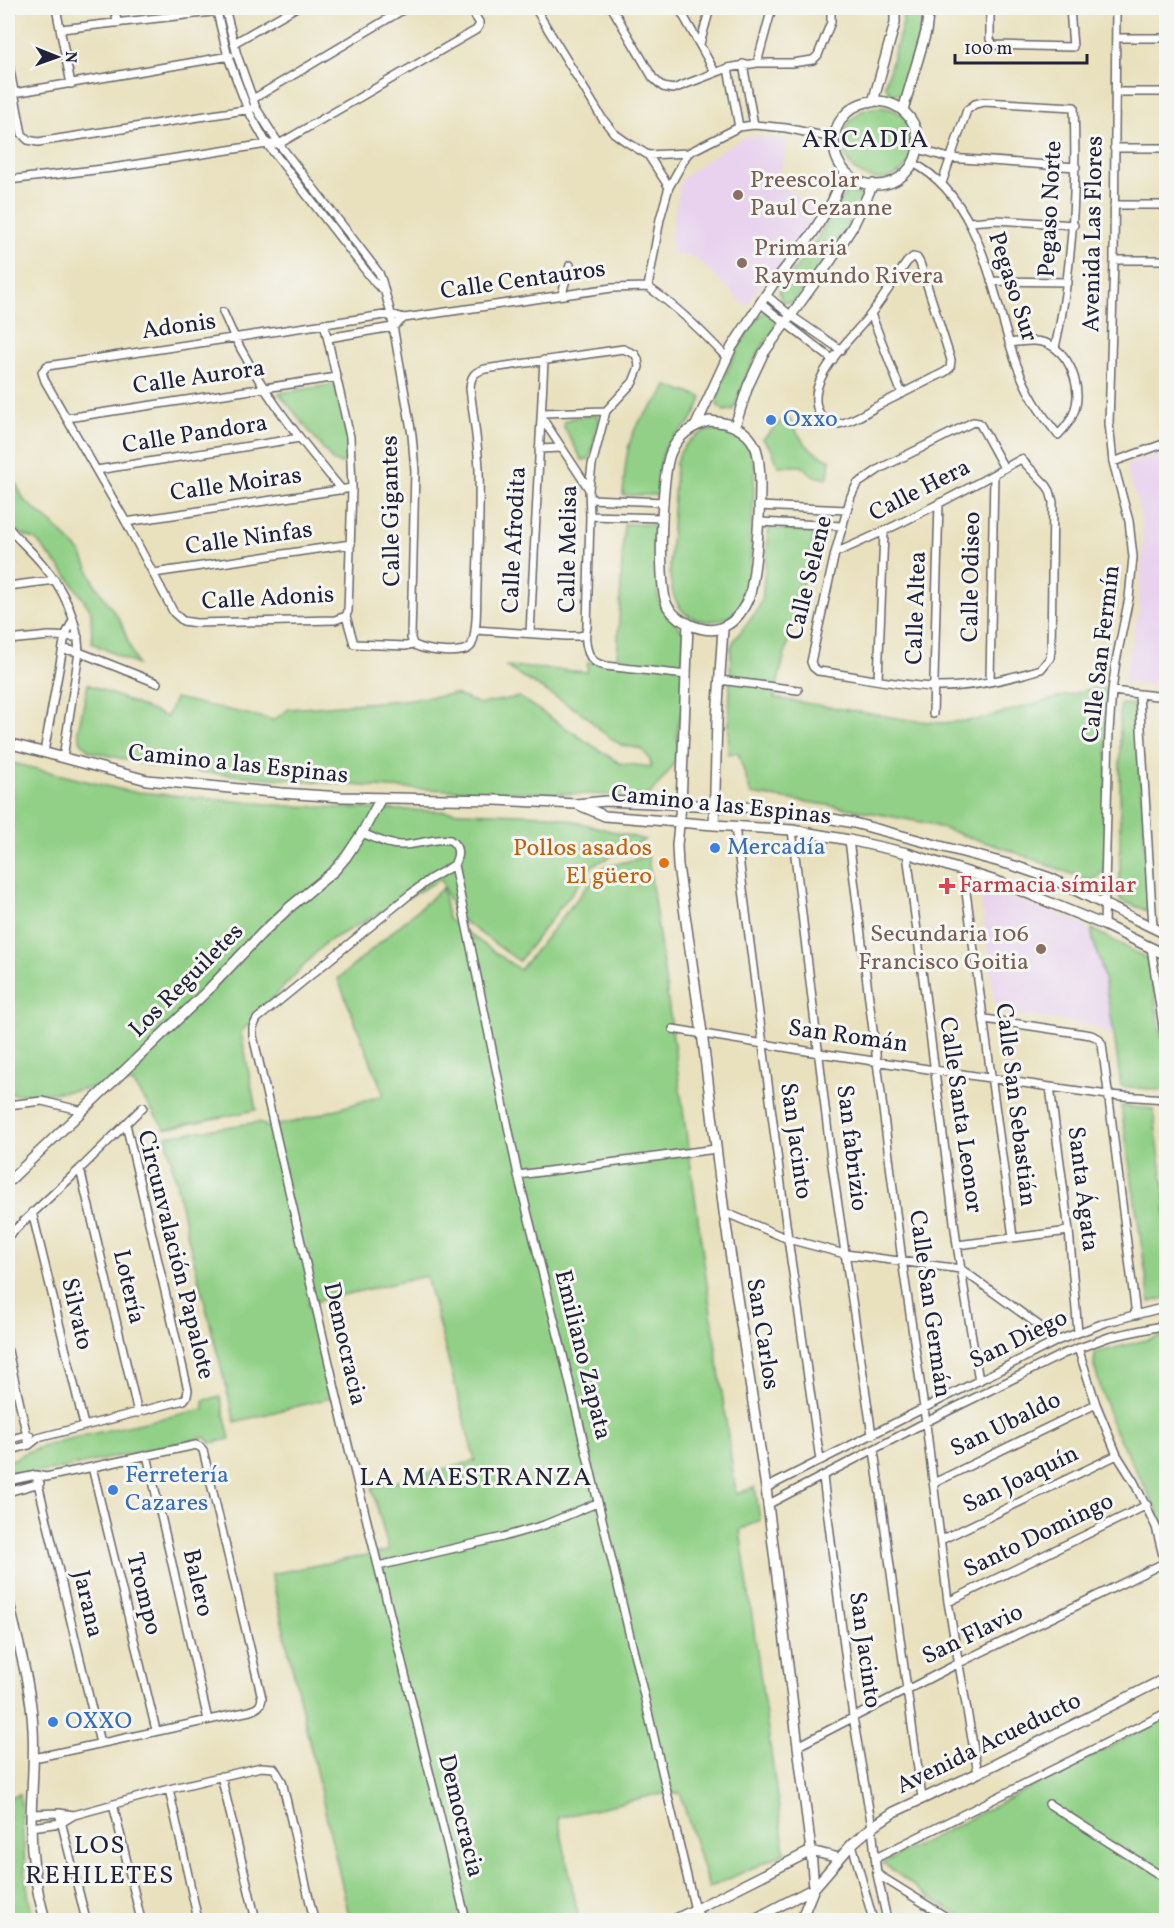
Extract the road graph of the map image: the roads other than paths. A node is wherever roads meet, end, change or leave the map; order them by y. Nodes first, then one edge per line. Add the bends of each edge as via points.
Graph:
1 (56, 8) edge
2 (115, 8) edge
3 (167, 8) edge
4 (226, 8) edge
5 (295, 8) edge
6 (406, 8) edge
7 (470, 8) edge
8 (535, 8) edge
9 (612, 8) edge
10 (679, 8) edge
11 (710, 8) edge
12 (772, 8) edge
13 (831, 8) edge
14 (896, 8) edge
15 (929, 8) edge
16 (990, 8) edge
17 (1070, 8) edge
18 (1116, 8) edge
19 (216, 9) edge
20 (168, 17) junction
21 (117, 23) junction
22 (61, 29) junction
23 (1116, 38) junction
24 (1167, 38) edge
25 (234, 43) junction
26 (700, 44) junction
27 (237, 55) junction
28 (228, 57) junction
29 (8, 60) edge
30 (756, 63) junction
31 (743, 64) junction
32 (728, 68) junction
33 (715, 72) junction
34 (71, 84) junction
35 (1116, 92) junction
36 (1167, 92) edge
37 (14, 93) junction
38 (253, 99) junction
39 (873, 102) junction
40 (256, 108) junction
41 (248, 110) junction
42 (903, 110) junction
43 (754, 125) junction
44 (739, 127) junction
45 (833, 138) junction
46 (267, 144) junction
47 (279, 144) junction
48 (1114, 148) junction
49 (1167, 148) edge
50 (918, 149) junction
51 (688, 153) junction
52 (648, 155) junction
53 (949, 159) junction
54 (914, 163) junction
55 (1076, 167) junction
56 (845, 173) junction
57 (8, 180) edge
58 (942, 183) junction
59 (873, 184) junction
60 (669, 187) junction
61 (1114, 205) junction
62 (1167, 205) edge
63 (969, 222) junction
64 (1074, 225) junction
65 (1114, 260) junction
66 (1167, 260) edge
67 (570, 266) dead end
68 (991, 281) junction
69 (1068, 282) junction
70 (648, 287) junction
71 (384, 290) junction
72 (562, 294) junction
73 (766, 295) junction
74 (760, 303) junction
75 (222, 312) dead end
76 (391, 314) junction
77 (871, 315) junction
78 (404, 318) junction
79 (788, 319) junction
80 (324, 323) junction
81 (393, 327) junction
82 (328, 338) junction
83 (234, 339) junction
84 (1009, 343) junction
85 (1055, 348) junction
86 (841, 350) junction
87 (726, 357) junction
88 (544, 360) junction
89 (833, 360) junction
90 (42, 372) joint
91 (337, 377) junction
92 (264, 388) junction
93 (902, 394) junction
94 (606, 411) junction
95 (542, 415) junction
96 (67, 418) junction
97 (696, 425) junction
98 (735, 426) junction
99 (300, 438) junction
100 (1167, 443) edge
101 (561, 448) junction
102 (539, 449) junction
103 (1020, 459) joint
104 (1113, 462) junction
105 (1004, 468) junction
106 (97, 470) junction
107 (994, 475) junction
108 (352, 488) junction
109 (342, 489) junction
110 (589, 489) junction
111 (590, 499) junction
112 (664, 501) junction
113 (939, 503) junction
114 (758, 506) junction
115 (847, 510) junction
116 (590, 516) junction
117 (663, 518) junction
118 (126, 522) junction
119 (758, 522) junction
120 (843, 526) junction
121 (8, 528) edge
122 (884, 533) junction
123 (351, 544) junction
124 (835, 553) junction
125 (154, 573) junction
126 (55, 580) junction
127 (8, 586) edge
128 (346, 616) junction
129 (73, 620) junction
130 (688, 623) junction
131 (723, 628) junction
132 (475, 630) junction
133 (530, 633) junction
134 (585, 634) junction
135 (65, 636) junction
136 (78, 637) junction
137 (8, 640) edge
138 (412, 641) junction
139 (63, 649) junction
140 (79, 652) junction
141 (687, 675) junction
142 (878, 679) junction
143 (719, 680) junction
144 (990, 681) junction
145 (157, 683) dead end
146 (934, 687) junction
147 (798, 690) dead end
148 (1112, 691) junction
149 (1139, 695) junction
150 (1167, 697) edge
151 (933, 714) dead end
152 (8, 743) edge
153 (44, 752) junction
154 (63, 758) junction
155 (381, 798) junction
156 (576, 804) junction
157 (681, 805) junction
158 (716, 807) junction
159 (679, 822) junction
160 (714, 825) junction
161 (735, 826) junction
162 (792, 830) junction
163 (362, 833) junction
164 (849, 840) junction
165 (907, 853) junction
166 (454, 865) junction
167 (963, 870) junction
168 (1106, 904) junction
169 (1104, 925) junction
170 (1153, 927) junction
171 (1167, 934) edge
172 (1151, 947) junction
173 (1167, 955) edge
174 (985, 1019) junction
175 (673, 1029) dead end
176 (702, 1033) junction
177 (762, 1044) junction
178 (1167, 1047) edge
179 (819, 1053) junction
180 (876, 1061) junction
181 (934, 1070) junction
182 (992, 1078) junction
183 (1050, 1087) junction
184 (1108, 1095) junction
185 (1167, 1099) edge
186 (8, 1105) edge
187 (143, 1107) dead end
188 (83, 1111) junction
189 (126, 1124) junction
190 (716, 1149) junction
191 (80, 1169) junction
192 (518, 1175) junction
193 (8, 1182) edge
194 (32, 1212) junction
195 (724, 1212) junction
196 (1069, 1231) junction
197 (8, 1236) edge
198 (1013, 1237) junction
199 (788, 1239) junction
200 (957, 1245) junction
201 (844, 1254) junction
202 (902, 1260) junction
203 (961, 1269) junction
204 (1167, 1306) edge
205 (1136, 1315) junction
206 (1167, 1325) edge
207 (1078, 1332) junction
208 (1059, 1340) junction
209 (1078, 1348) junction
210 (8, 1351) edge
211 (979, 1381) junction
212 (1095, 1404) junction
213 (924, 1408) junction
214 (138, 1413) junction
215 (926, 1422) junction
216 (84, 1425) junction
217 (26, 1435) junction
218 (872, 1435) junction
219 (38, 1438) junction
220 (8, 1440) edge
221 (29, 1445) junction
222 (874, 1450) junction
223 (8, 1451) edge
224 (147, 1455) junction
225 (1117, 1455) junction
226 (820, 1460) junction
227 (92, 1467) junction
228 (36, 1475) junction
229 (46, 1477) junction
230 (823, 1477) junction
231 (8, 1481) edge
232 (934, 1483) junction
233 (38, 1484) junction
234 (766, 1488) junction
235 (8, 1492) edge
236 (597, 1503) junction
237 (767, 1505) junction
238 (1147, 1505) junction
239 (941, 1540) junction
240 (1166, 1563) edge
241 (378, 1566) junction
242 (1167, 1568) edge
243 (8, 1598) edge
244 (948, 1602) junction
245 (1167, 1644) edge
246 (957, 1664) junction
247 (1165, 1679) edge
248 (906, 1690) junction
249 (1167, 1713) edge
250 (853, 1717) junction
251 (208, 1719) junction
252 (156, 1730) junction
253 (100, 1743) junction
254 (798, 1746) junction
255 (34, 1758) junction
256 (978, 1773) junction
257 (221, 1776) junction
258 (169, 1789) junction
259 (922, 1798) junction
260 (113, 1804) junction
261 (1049, 1804) dead end
262 (59, 1812) junction
263 (31, 1814) junction
264 (74, 1815) junction
265 (61, 1822) junction
266 (31, 1827) junction
267 (872, 1827) junction
268 (852, 1844) junction
269 (811, 1851) junction
270 (838, 1858) junction
271 (876, 1858) junction
272 (877, 1874) junction
273 (1167, 1879) edge
274 (814, 1888) junction
275 (883, 1901) junction
276 (870, 1906) junction
277 (695, 1910) junction
278 (45, 1920) edge
279 (86, 1920) edge
280 (141, 1920) edge
281 (198, 1920) edge
282 (256, 1920) edge
283 (314, 1920) edge
284 (466, 1920) edge
285 (674, 1920) edge
286 (703, 1920) edge
287 (753, 1920) edge
288 (801, 1920) edge
289 (873, 1920) edge
290 (887, 1920) edge
291 (951, 1920) edge

1 - 22 street
2 - 21 street
3 - 20 street
4 - 19 street
4 - 25 street, Calle Gigantes
5 - 25 street
6 - 38 street
7 - 47 street via 478,22 476,30
8 - 52 street via 602,118 625,141
9 - 33 street via 660,85 677,88
10 - 26 street
11 - 26 street
12 - 30 street
13 - 30 street via 831,22 813,60
14 - 39 street
15 - 42 street via 926,32
16 - 17 street via 993,45 1073,47
18 - 23 street, Avenida Las Flores
19 - 20 street
19 - 28 street
20 - 21 street
21 - 22 street
22 - 34 street
23 - 24 street
23 - 35 street, Avenida Las Flores
25 - 27 street, Calle Gigantes
26 - 33 street
27 - 28 street
27 - 38 street, Calle Gigantes
28 - 34 street
28 - 41 street
29 - 37 street
30 - 31 street
31 - 32 street
31 - 43 street
32 - 33 street
32 - 44 street
34 - 37 street
35 - 36 street
35 - 48 street, Avenida Las Flores
37 - 41 street via 22,134 38,142
38 - 40 street, Calle Gigantes
39 - 42 street
39 - 45 street via 848,112
40 - 41 street
40 - 47 street, Calle Gigantes
41 - 46 street
42 - 50 street via 914,125
43 - 44 street
43 - 45 street
44 - 51 street
45 - 56 street
46 - 47 street
46 - 57 street
46 - 71 street
47 - 71 street, Calle Gigantes via 379,273
48 - 49 street
48 - 61 street, Avenida Las Flores
50 - 53 street
50 - 54 street
51 - 52 street
51 - 60 street
52 - 60 street
53 - 55 street
53 - 55 street, Pegaso Norte via 967,110 975,104 1074,107
53 - 58 street
54 - 58 street, Pegaso Sur
54 - 59 street via 890,182
55 - 64 street, Pegaso Norte
56 - 59 street via 854,180
56 - 73 street via 832,202
58 - 63 street, Pegaso Sur
59 - 79 street via 848,234
60 - 70 street
61 - 62 street
61 - 65 street, Avenida Las Flores
63 - 64 street
63 - 68 street, Pegaso Sur
64 - 69 street, Pegaso Norte
65 - 66 street
65 - 104 street, Avenida Las Flores via 1109,423
67 - 72 street
68 - 69 street
68 - 84 street, Pegaso Sur
69 - 85 street, Pegaso Norte
70 - 72 street, Calle Centauros
70 - 87 street
71 - 76 street, Calle Gigantes
72 - 78 street, Calle Centauros
73 - 74 street
73 - 79 street
74 - 79 street
74 - 87 street
75 - 83 street
76 - 78 street, Calle Centauros
76 - 80 street, Calle Centauros
76 - 81 street, Calle Gigantes
77 - 86 street
77 - 93 street
77 - 93 street via 907,262 917,258 951,364 945,372
78 - 81 street
79 - 86 street
79 - 89 street
79 - 98 street via 755,369
80 - 82 street, Calle Adonis
80 - 83 street, Adonis
81 - 82 street
81 - 138 street, Calle Gigantes via 415,471
82 - 91 street, Calle Adonis
83 - 90 street, Adonis via 52,364
83 - 92 street
84 - 85 street via 1034,341
84 - 85 street, Pegaso Sur via 1034,403 1058,435 1074,414 1077,393 1071,369
86 - 89 street
87 - 97 street
88 - 94 street, Calle Melisa via 613,349 634,354 638,359 637,375
88 - 95 street, Calle Afrodita
88 - 132 street, Calle Melisa via 485,369 472,376 480,500
89 - 93 street via 815,399 818,411 828,423 849,420
90 - 96 street, Calle Adonis
91 - 92 street, Calle Aurora
91 - 108 street, Calle Adonis via 350,437
92 - 96 street, Calle Aurora
92 - 99 street
94 - 95 street
94 - 110 street, Calle Melisa
95 - 101 street
95 - 102 street, Calle Afrodita
96 - 106 street, Calle Adonis
97 - 98 street via 719,421
97 - 112 street via 684,433 670,452
98 - 114 street via 749,437 759,458
99 - 106 street, Calle Pandora
99 - 109 street
100 - 104 street
101 - 102 street, Calle Afrodita
101 - 110 street
102 - 133 street, Calle Afrodita
103 - 105 street, Calle Hera
103 - 144 street, Calle Selene via 1047,486 1053,502 1051,651 1041,669
104 - 148 street, Calle San Fermín via 1134,557
105 - 107 street, Calle Hera
105 - 115 street, Calle Selene via 981,426 969,423 861,480 853,489
106 - 118 street, Calle Adonis
107 - 113 street, Calle Hera
107 - 144 street, Calle Odiseo
108 - 109 street, Calle Moiras
108 - 123 street, Calle Adonis
109 - 118 street, Calle Moiras
110 - 111 street, Calle Melisa
111 - 112 street
111 - 116 street, Calle Melisa
112 - 117 street
113 - 122 street, Calle Hera
113 - 146 street, Calle Altea
114 - 115 street
114 - 119 street
115 - 120 street, Calle Selene
116 - 117 street
116 - 134 street, Calle Melisa
117 - 130 street via 664,596 668,607
118 - 125 street, Calle Adonis
119 - 120 street
119 - 131 street via 750,594 740,613
120 - 124 street, Calle Selene
121 - 126 street
122 - 124 street, Calle Hera
122 - 142 street
123 - 125 street, Calle Ninfas
123 - 128 street, Calle Adonis
124 - 142 street, Calle Selene via 811,662 818,670
125 - 128 street, Calle Adonis via 174,613 183,621 335,620
126 - 127 street
126 - 129 street
128 - 138 street via 354,644 406,646
129 - 135 street
129 - 136 street
130 - 131 street via 699,628
130 - 141 street, San Carlos
131 - 143 street
132 - 133 street, Calle Melisa
132 - 138 street via 472,645 464,652 423,649
133 - 134 street, Calle Melisa via 574,637
134 - 141 street via 588,653 596,663
135 - 136 street
135 - 137 street
135 - 139 street
136 - 140 street
139 - 140 street
139 - 153 street
140 - 145 street
140 - 154 street
141 - 157 street, San Carlos
142 - 146 street, Calle Selene
143 - 147 street
143 - 158 street
144 - 146 street, Calle Selene
146 - 151 street, Calle Altea
148 - 149 street
148 - 168 street, Calle San Fermín
149 - 150 street
149 - 170 street
152 - 153 street, Camino a las Espinas
153 - 154 street, Camino a las Espinas
154 - 155 street, Camino a las Espinas via 147,780
155 - 156 street, Camino a las Espinas
155 - 163 street, Los Reguiletes
156 - 157 street, Camino a las Espinas via 606,801
156 - 159 street, Camino a las Espinas via 605,816
157 - 158 street, Camino a las Espinas
157 - 159 street, San Carlos
158 - 160 street
158 - 168 street, Camino a las Espinas via 764,808 854,823 1015,866
159 - 160 street, Camino a las Espinas
159 - 176 street, San Carlos via 678,866
160 - 161 street, Camino a las Espinas
161 - 162 street, Camino a las Espinas
161 - 177 street, San Jacinto
162 - 164 street, Camino a las Espinas
162 - 179 street, San fabrizio
163 - 166 street, Emiliano Zapata via 397,845 450,840 458,847
163 - 188 street, Los Reguiletes via 334,871 262,933
164 - 165 street, Camino a las Espinas
164 - 180 street, Calle San Germán
165 - 167 street, Camino a las Espinas
165 - 181 street, Calle Santa Leonor
166 - 192 street, Emiliano Zapata
166 - 241 street, Democracia via 374,923 257,1019 253,1027
167 - 169 street, Camino a las Espinas
167 - 174 street, Calle San Sebastián
168 - 169 street, Calle San Fermín
168 - 170 street, Camino a las Espinas
169 - 172 street, Camino a las Espinas
170 - 171 street, Camino a las Espinas
172 - 173 street, Camino a las Espinas
172 - 178 street
174 - 182 street, Calle San Sebastián
174 - 184 street via 1098,1038
175 - 176 street, San Román
176 - 177 street, San Román
176 - 190 street, San Carlos
177 - 179 street, San Román
177 - 199 street, San Jacinto
179 - 180 street, San Román
179 - 201 street, San fabrizio
180 - 181 street, San Román
180 - 202 street, Calle San Germán
181 - 182 street, San Román
181 - 200 street, Calle Santa Leonor
182 - 183 street, San Román
182 - 198 street, Calle San Sebastián
183 - 184 street, San Román
183 - 196 street, Santa Ágata
184 - 185 street, San Román
184 - 205 street
186 - 188 street via 42,1101
187 - 189 street
188 - 193 street, Los Reguiletes
189 - 191 street, Circunvalación Papalote
189 - 214 street, Circunvalación Papalote via 188,1390 184,1400
190 - 192 street
190 - 195 street, San Carlos
191 - 194 street, Circunvalación Papalote
191 - 214 street, Lotería
192 - 236 street, Emiliano Zapata
194 - 197 street, Circunvalación Papalote
194 - 216 street, Silvato
195 - 199 street
195 - 234 street, San Carlos
196 - 198 street
196 - 207 street, Santa Ágata
198 - 200 street
199 - 201 street
199 - 226 street, San Jacinto
200 - 203 street, Calle Santa Leonor
201 - 202 street
201 - 218 street, San fabrizio
202 - 203 street
202 - 213 street, Calle San Germán
203 - 208 street
203 - 211 street, Calle Santa Leonor
204 - 205 street, San Diego
205 - 207 street, San Diego
206 - 209 street, San Diego
207 - 208 street, San Diego
208 - 211 street, San Diego
209 - 212 street
209 - 215 street, San Diego
210 - 217 street
211 - 213 street, San Diego
212 - 225 street
212 - 232 street, San Ubaldo
213 - 215 street, Calle San Germán
213 - 218 street, San Diego
214 - 216 street, Circunvalación Papalote
215 - 222 street, San Diego
215 - 232 street, Calle San Germán
216 - 219 street, Circunvalación Papalote
217 - 219 street, Circunvalación Papalote
217 - 220 street
217 - 221 street
218 - 226 street, San Diego
219 - 221 street, Circunvalación Papalote
221 - 223 street
222 - 230 street, San Diego
222 - 248 street
224 - 227 street
224 - 251 street, Balero
224 - 251 street via 196,1445 203,1450 261,1690 257,1709
225 - 238 street
225 - 239 street, San Joaquín
226 - 234 street, San Diego
227 - 229 street
227 - 252 street, Trompo
228 - 229 street
228 - 231 street
228 - 233 street, Jarana
229 - 233 street
230 - 237 street, San Diego
230 - 250 street, San Jacinto
232 - 239 street, Calle San Germán
233 - 235 street
233 - 253 street, Jarana
234 - 237 street, San Carlos
236 - 241 street via 503,1537
236 - 277 street, Emiliano Zapata
237 - 254 street, San Carlos
238 - 240 street
238 - 244 street, Santo Domingo
239 - 244 street, Calle San Germán
240 - 242 street
240 - 246 street, San Flavio
241 - 284 street, Democracia
243 - 255 street via 28,1691
244 - 246 street, Calle San Germán
245 - 247 street
246 - 248 street, San Flavio
246 - 256 street, Calle San Germán
247 - 256 street, Avenida Acueducto
248 - 250 street, San Flavio
248 - 259 street
249 - 271 street
250 - 254 street, San Flavio
250 - 267 street, San Jacinto
251 - 252 street
252 - 253 street
253 - 255 street
254 - 269 street, San Carlos
255 - 263 street
256 - 259 street, Avenida Acueducto
257 - 258 street
257 - 282 street
257 - 283 street via 261,1767 274,1768 279,1774
258 - 260 street
258 - 281 street
259 - 267 street, Avenida Acueducto
260 - 264 street
260 - 280 street
261 - 273 street
262 - 263 street
262 - 264 street
262 - 265 street
263 - 266 street
264 - 265 street
265 - 266 street
265 - 279 street
266 - 278 street via 32,1860
267 - 268 street, Avenida Acueducto
267 - 271 street, San Jacinto
268 - 270 street, Avenida Acueducto
268 - 276 street
269 - 270 street
269 - 274 street, San Carlos
269 - 277 street
270 - 274 street, Avenida Acueducto
271 - 272 street, San Jacinto
272 - 275 street, San Jacinto
272 - 291 street
274 - 287 street, Avenida Acueducto
274 - 288 street
275 - 276 street
275 - 290 street, San Jacinto
276 - 289 street
277 - 285 street
277 - 286 street, Emiliano Zapata

